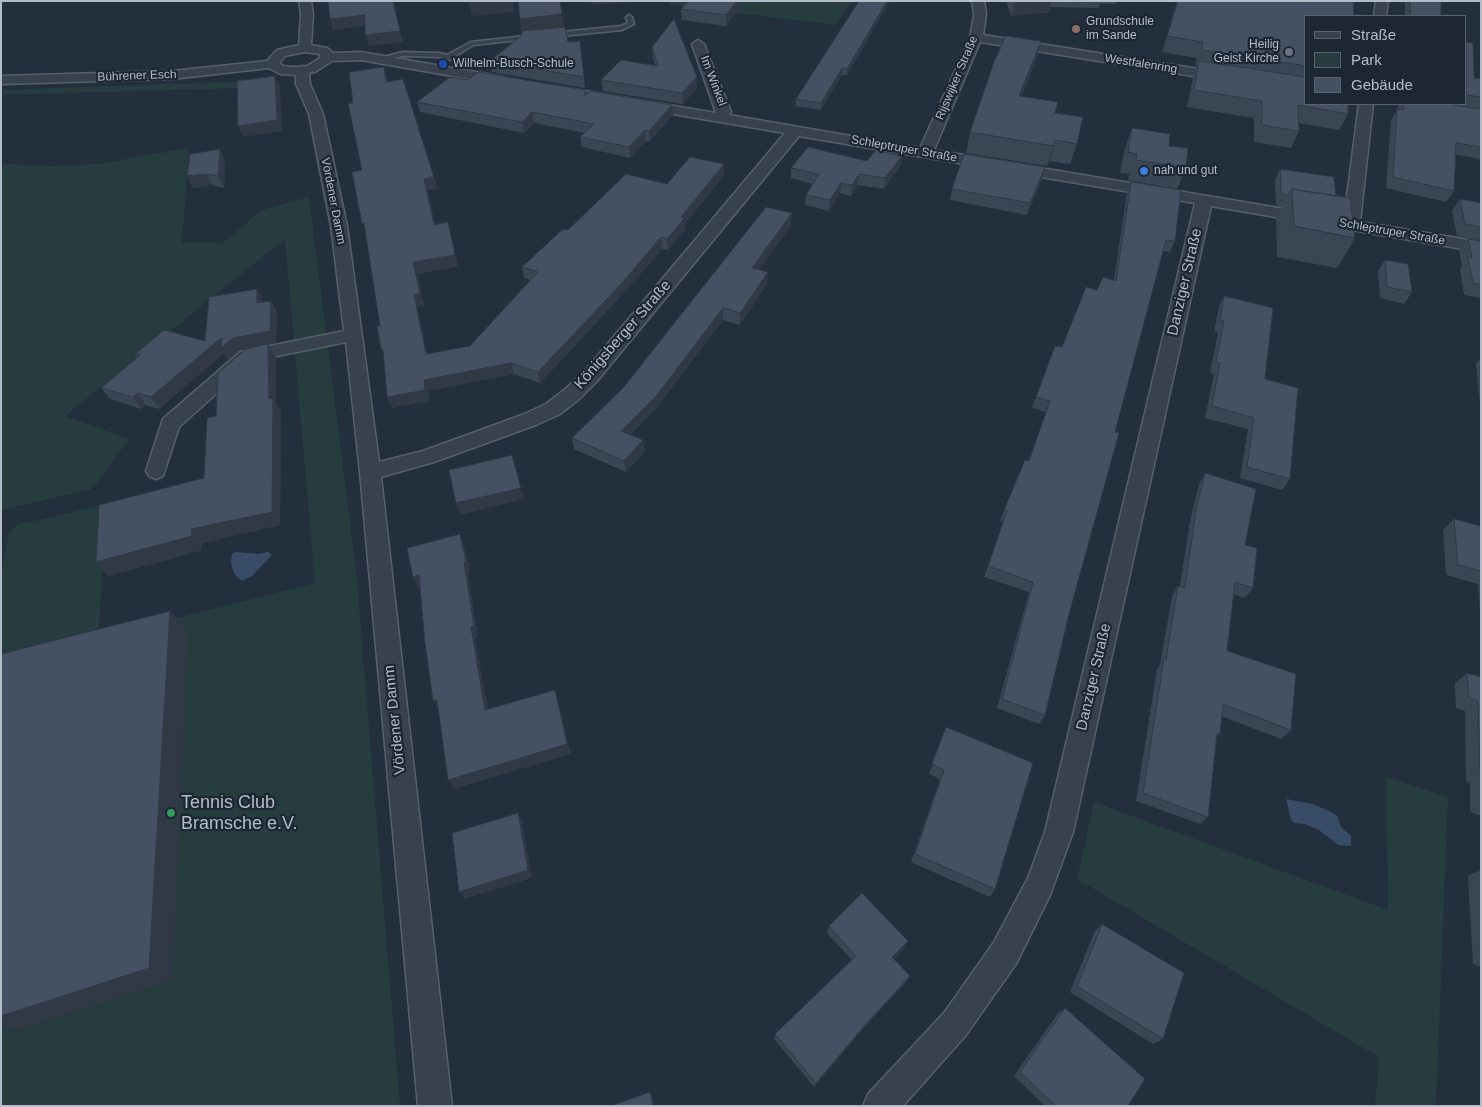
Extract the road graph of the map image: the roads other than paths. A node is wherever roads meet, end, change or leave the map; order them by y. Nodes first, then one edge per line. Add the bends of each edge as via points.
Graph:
1 (305, 1) edge
2 (978, 1) edge
3 (1382, 1) edge
4 (1380, 15) edge
5 (629, 17) dead end
6 (539, 36) edge
7 (549, 36) edge
8 (976, 38) junction
9 (698, 44) dead end
10 (305, 48) junction
11 (327, 57) junction
12 (449, 57) junction
13 (379, 59) junction
14 (272, 64) junction
15 (302, 70) junction
16 (455, 73) junction
17 (1238, 79) edge
18 (1, 80) edge
19 (514, 83) edge
20 (544, 88) edge
21 (1366, 105) edge
22 (720, 118) junction
23 (795, 131) junction
24 (925, 153) junction
25 (1204, 200) junction
26 (1351, 226) junction
27 (1481, 247) edge
28 (354, 334) junction
29 (156, 471) dead end
30 (370, 472) junction
31 (434, 1106) edge
32 (880, 1106) edge

1 - 10 street
2 - 8 street, Rijswijker Straße via 980,14
3 - 4 street
5 - 7 lane via 631,24 622,28
6 - 12 lane via 471,44
8 - 17 street, Westfalenring
8 - 24 street, Rijswijker Straße
9 - 22 street, Im Winkel via 724,112
10 - 11 street via 324,51
10 - 14 street via 281,54
11 - 13 street via 344,55
11 - 15 street via 317,66
12 - 13 lane via 403,54
12 - 16 lane via 460,63
13 - 16 street
14 - 15 street via 280,70
14 - 18 street, Bührener Esch via 172,75
15 - 28 street, Vördener Damm via 302,84 316,114 339,226
16 - 19 street
20 - 22 street, Schleptruper Straße
21 - 26 street
22 - 23 street, Schleptruper Straße
23 - 24 street, Schleptruper Straße
23 - 30 street, Königsberger Straße via 591,376 571,395 529,420 427,456
24 - 25 street, Schleptruper Straße
25 - 26 street, Schleptruper Straße
25 - 32 street, Danziger Straße via 1058,832 1040,885 1005,953 955,1024
26 - 27 street, Schleptruper Straße
28 - 29 street via 247,356 170,424
28 - 30 street, Vördener Damm
30 - 31 street, Vördener Damm

